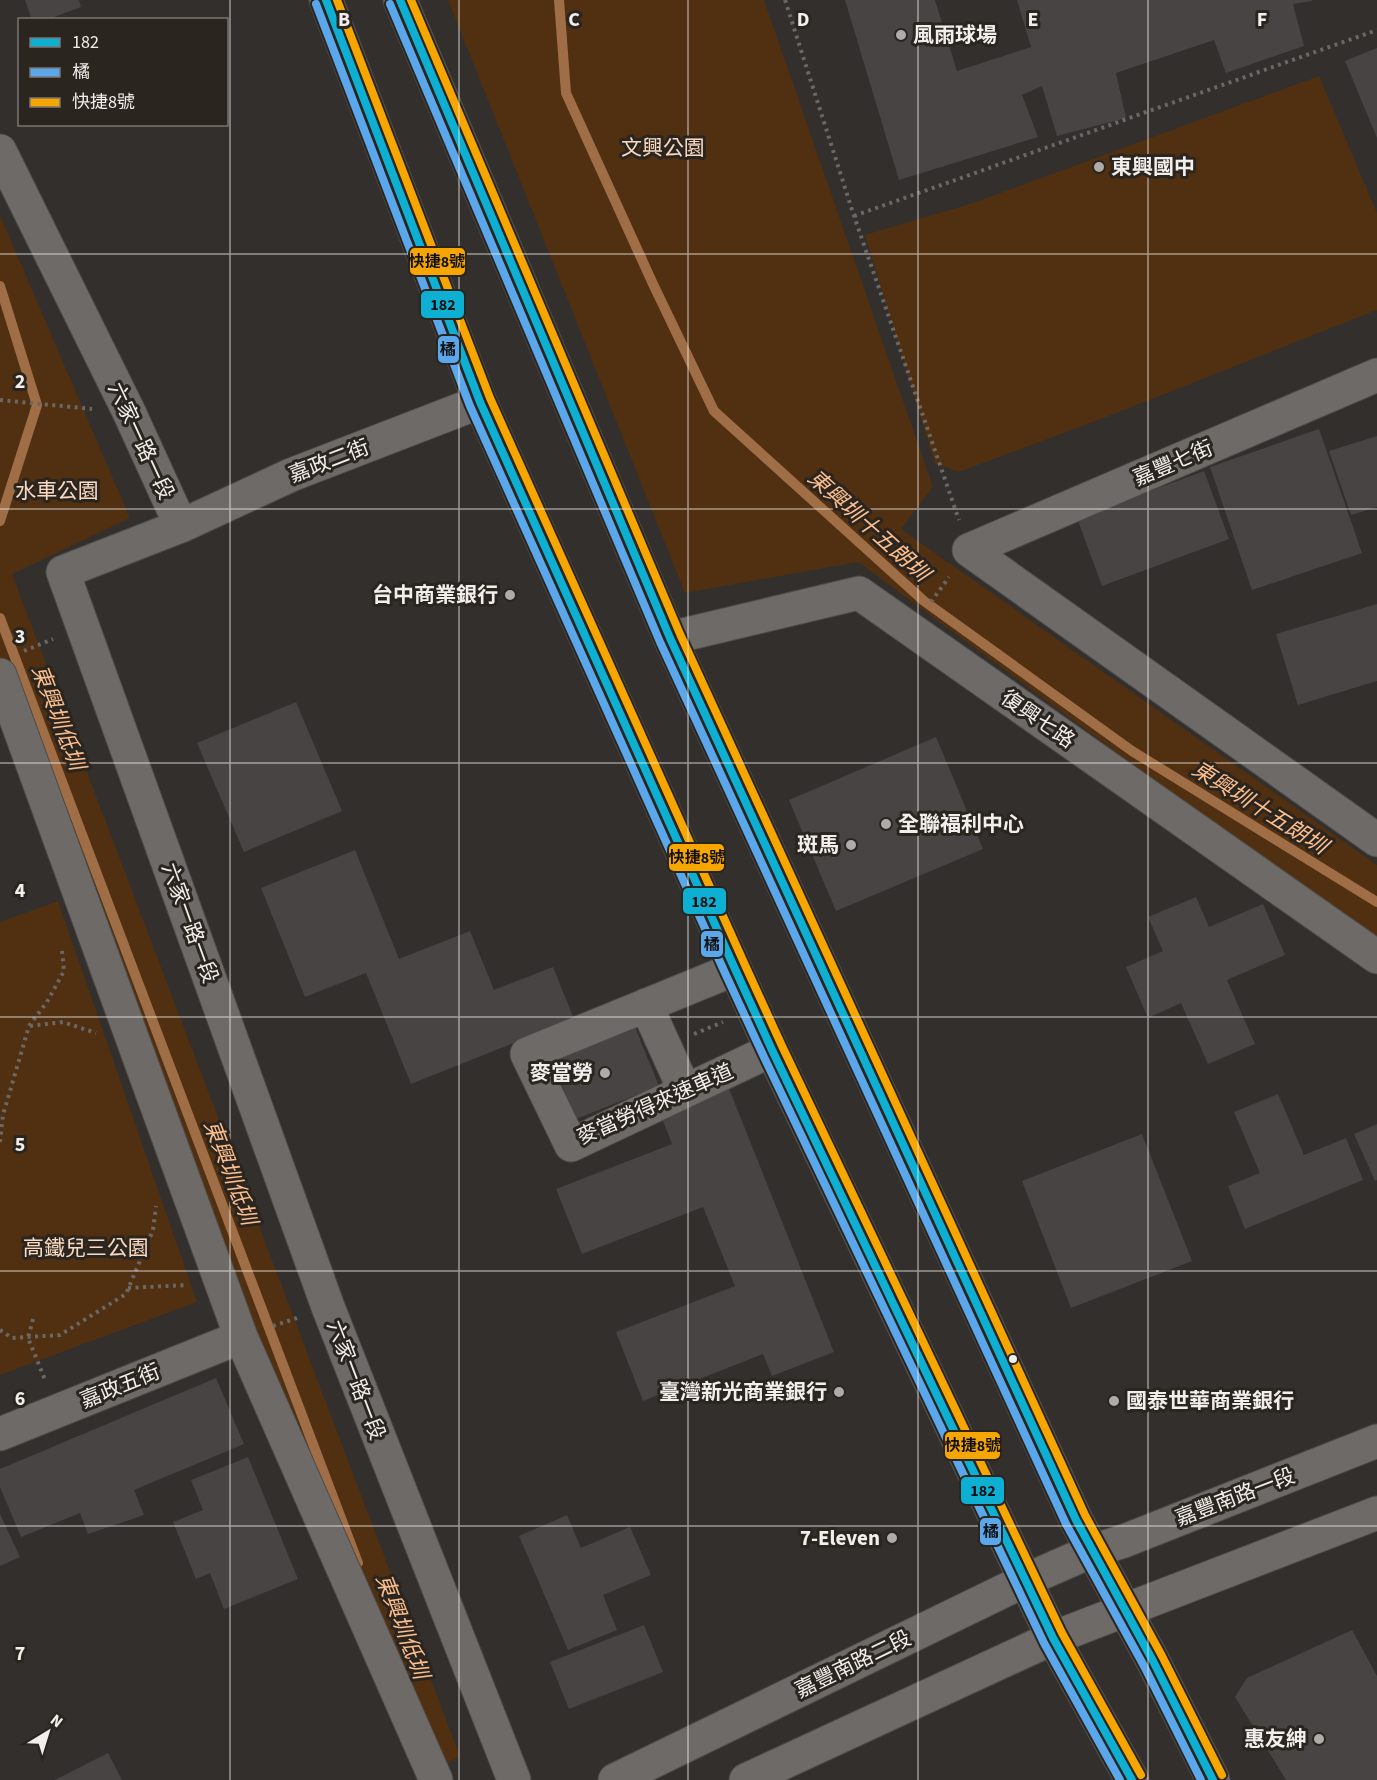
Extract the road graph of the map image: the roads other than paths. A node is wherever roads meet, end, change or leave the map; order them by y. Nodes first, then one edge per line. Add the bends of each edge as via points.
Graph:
1 (326, 0) edge
2 (400, 0) edge
3 (0, 151) edge
4 (1377, 375) edge
5 (480, 402) junction
6 (182, 526) junction
7 (670, 638) junction
8 (10, 664) edge
9 (1377, 840) edge
10 (1377, 957) edge
11 (735, 969) junction
12 (646, 1005) junction
13 (772, 1050) junction
14 (685, 1091) junction
15 (241, 1337) junction
16 (0, 1434) edge
17 (1377, 1441) edge
18 (1377, 1513) edge
19 (1092, 1551) junction
20 (1026, 1580) junction
21 (1124, 1610) junction
22 (1053, 1638) junction
23 (436, 1780) edge
24 (514, 1780) edge
25 (615, 1780) edge
26 (746, 1780) edge
27 (1132, 1780) edge
28 (1213, 1780) edge

1 - 5 street
2 - 7 street
3 - 6 street, 六家一路一段
4 - 9 street, 嘉豐七街 via 969,550
5 - 6 street, 嘉政二街 via 291,475
5 - 11 street
6 - 24 street, 六家一路一段 via 63,572 328,1307
7 - 10 street, 復興七路 via 859,593
7 - 19 street
8 - 15 street
11 - 12 street, 麥當勞得來速車道
11 - 13 street
12 - 14 street
12 - 14 street, 麥當勞得來速車道 via 527,1054 571,1145
13 - 14 street, 麥當勞得來速車道
13 - 20 street
15 - 16 street, 嘉政五街
15 - 23 street
17 - 19 street, 嘉豐南路一段
18 - 21 street
19 - 20 street, 嘉豐南路二段
19 - 21 street
20 - 22 street
20 - 25 street, 嘉豐南路二段
21 - 22 street
21 - 28 street
22 - 26 street
22 - 27 street

